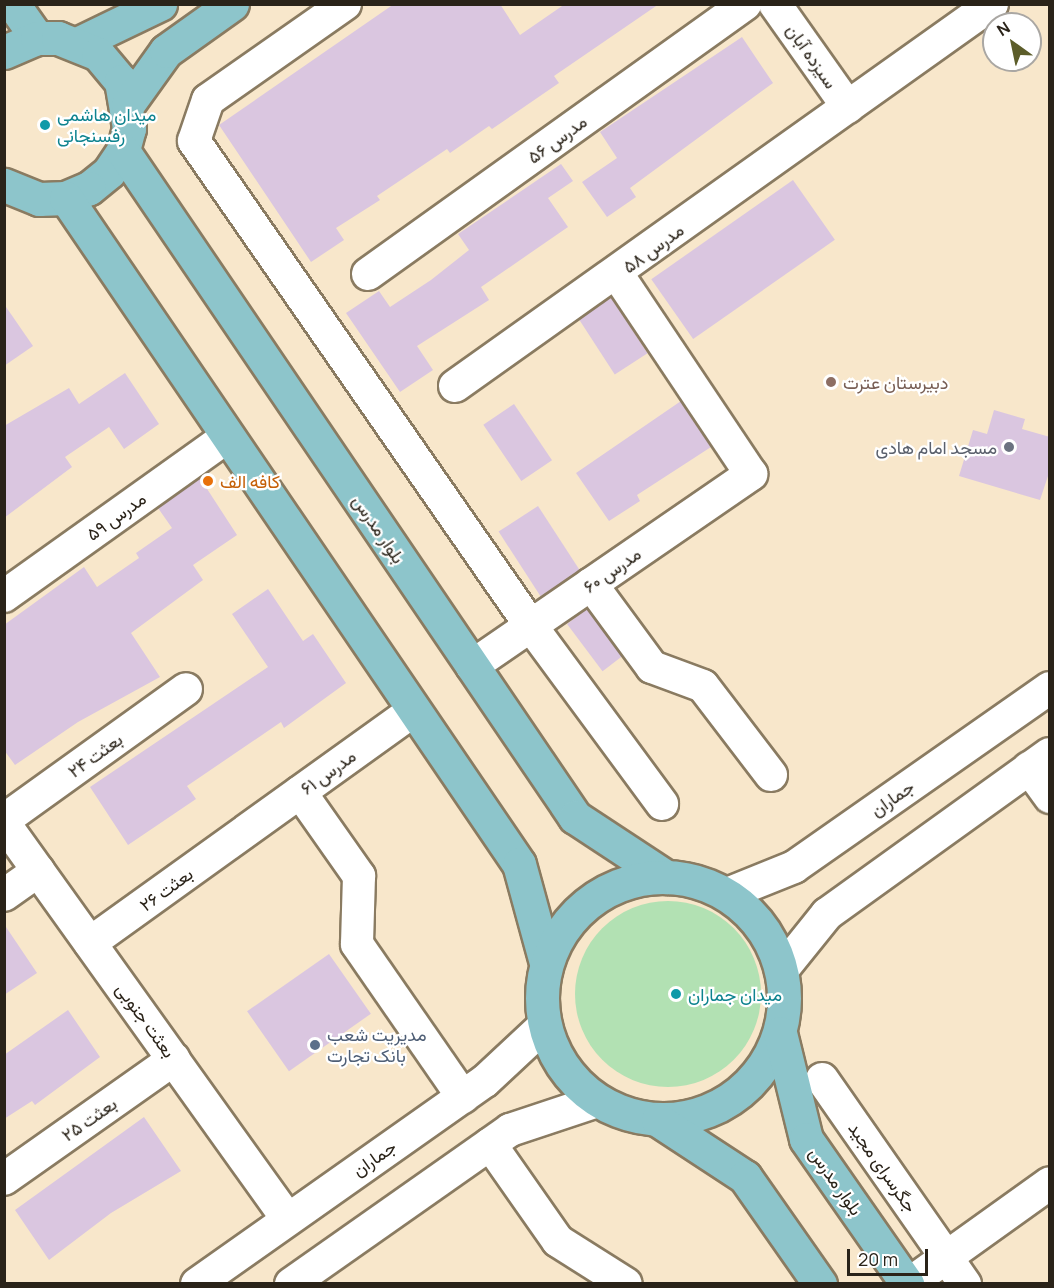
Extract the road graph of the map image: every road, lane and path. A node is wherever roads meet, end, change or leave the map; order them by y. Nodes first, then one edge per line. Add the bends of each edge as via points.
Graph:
1 (13, 4) edge
2 (160, 4) edge
3 (232, 4) edge
4 (345, 4) edge
5 (745, 4) edge
6 (775, 4) edge
7 (992, 4) edge
8 (37, 38) junction
9 (79, 43) junction
10 (4, 52) edge
11 (129, 104) junction
12 (848, 107) junction
13 (123, 151) junction
14 (8, 190) edge
15 (66, 198) junction
16 (368, 274) dead end
17 (617, 274) junction
18 (455, 386) dead end
19 (228, 436) junction
20 (591, 584) junction
21 (4, 596) edge
22 (531, 626) junction
23 (472, 666) junction
24 (1050, 688) edge
25 (186, 689) dead end
26 (414, 710) junction
27 (1040, 761) edge
28 (771, 775) dead end
29 (300, 792) junction
30 (1050, 796) edge
31 (662, 804) dead end
32 (4, 822) edge
33 (241, 835) joint
34 (38, 871) junction
35 (666, 877) junction
36 (727, 894) junction
37 (4, 895) edge
38 (90, 943) junction
39 (546, 963) junction
40 (782, 969) junction
41 (544, 1026) junction
42 (780, 1033) junction
43 (174, 1059) junction
44 (822, 1079) dead end
45 (464, 1096) junction
46 (597, 1101) junction
47 (658, 1120) junction
48 (490, 1144) junction
49 (4, 1179) edge
50 (1050, 1183) edge
51 (287, 1218) junction
52 (945, 1256) junction
53 (326, 1273) edge
54 (197, 1284) edge
55 (291, 1284) edge
56 (626, 1284) edge
57 (820, 1284) edge
58 (908, 1284) edge
59 (965, 1284) edge

1 - 8 main road
2 - 9 main road
3 - 11 main road via 166,51
4 - 22 street via 208,100 194,141
5 - 16 street, مدرس ۵۶
6 - 12 street, سیزده آبان
7 - 12 street, مدرس ۵۸
8 - 9 main road
8 - 10 main road
9 - 11 main road via 111,67
11 - 13 main road via 129,128
12 - 17 street, مدرس ۵۸
13 - 15 main road via 109,172 89,188
13 - 23 main road, بلوار مدرس
14 - 15 main road via 39,199
15 - 19 main road
17 - 18 street, مدرس ۵۸
17 - 20 street, مدرس ۶۰ via 751,474
19 - 21 street, مدرس ۵۹
19 - 26 main road
20 - 22 street, مدرس ۶۰
20 - 28 street via 652,667 704,686
22 - 23 street, مدرس ۶۰
22 - 31 street
23 - 35 main road, بلوار مدرس via 575,817
24 - 36 street, جماران via 795,867
25 - 32 street, بعثت ۲۴
26 - 29 street, مدرس ۶۱
26 - 39 main road via 519,864
27 - 30 street
27 - 40 street via 827,914
29 - 33 street, مدرس ۶۱
29 - 45 street via 359,876 357,944
32 - 34 street, بعثت جنوبی
33 - 38 street, بعثت ۲۶
34 - 37 street
34 - 38 street, بعثت جنوبی
35 - 36 main road via 698,881
35 - 39 main road via 634,880 605,892 579,910
36 - 40 main road via 751,914 770,940
38 - 43 street, بعثت جنوبی
39 - 41 main road via 541,994
40 - 42 main road via 785,1001
41 - 45 street, جماران
41 - 46 main road via 555,1055 573,1081
42 - 47 main road via 767,1062 746,1087 720,1106 690,1117
42 - 58 main road, بلوار مدرس via 806,1139
43 - 49 street, بعثت ۲۵
43 - 51 street, بعثت جنوبی
44 - 52 street, جگرسرای مجید
45 - 51 street, جماران
46 - 47 main road via 626,1115
46 - 48 street via 510,1130
47 - 57 main road via 745,1177
48 - 53 street
48 - 56 street via 558,1241
50 - 52 street
51 - 54 street, جماران
52 - 58 street
52 - 59 street, جگرسرای مجید
53 - 55 street

